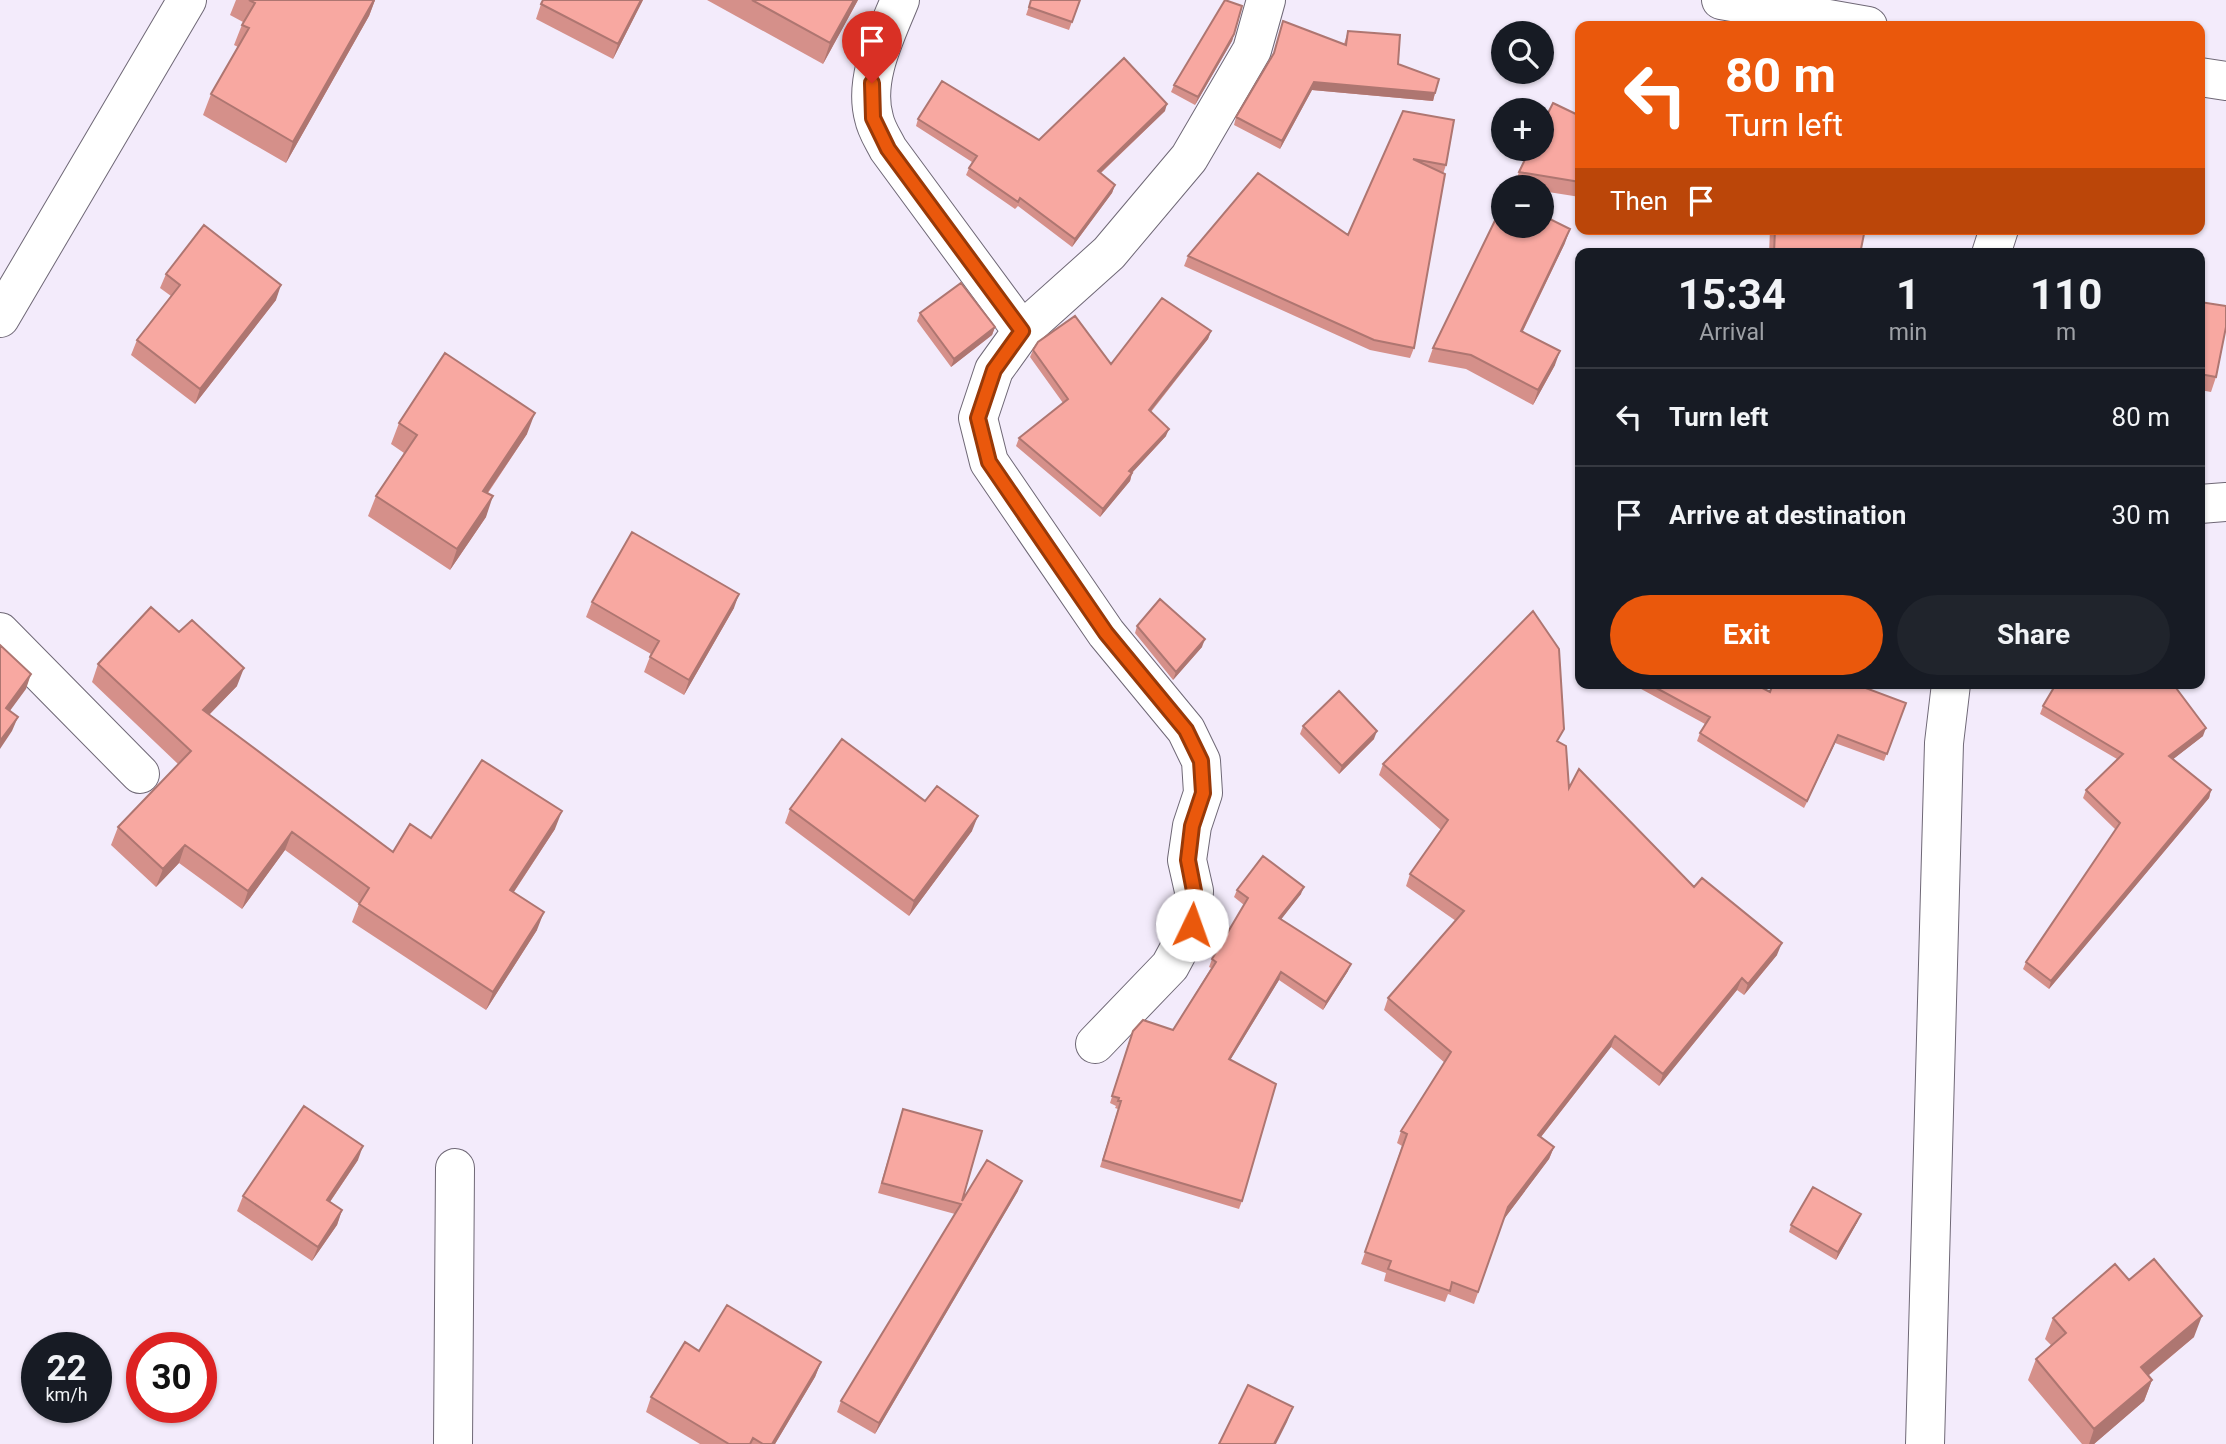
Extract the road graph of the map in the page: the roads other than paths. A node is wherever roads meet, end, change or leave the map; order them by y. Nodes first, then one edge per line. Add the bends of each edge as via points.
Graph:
1 (187, 0) edge
2 (900, 0) edge
3 (1266, 0) edge
4 (1721, 0) edge
5 (1840, 21) edge
6 (2205, 78) edge
7 (2226, 81) edge
8 (0, 318) edge
9 (1022, 331) junction
10 (2226, 502) edge
11 (2205, 504) edge
12 (0, 632) edge
13 (1950, 689) edge
14 (140, 774) dead end
15 (1095, 1044) dead end
16 (455, 1168) dead end
17 (453, 1444) edge
18 (1925, 1444) edge

1 - 8 street
2 - 9 street via 872,83 873,118 888,149
3 - 9 street via 1252,50 1189,158 1109,253
4 - 5 street
6 - 7 street
9 - 15 street via 994,370 978,418 989,462 1106,633 1186,730 1201,761 1203,793 1192,826 1188,860 1194,891 1192,925 1170,966
10 - 11 street
12 - 14 street
13 - 18 street via 1944,743
16 - 17 street

